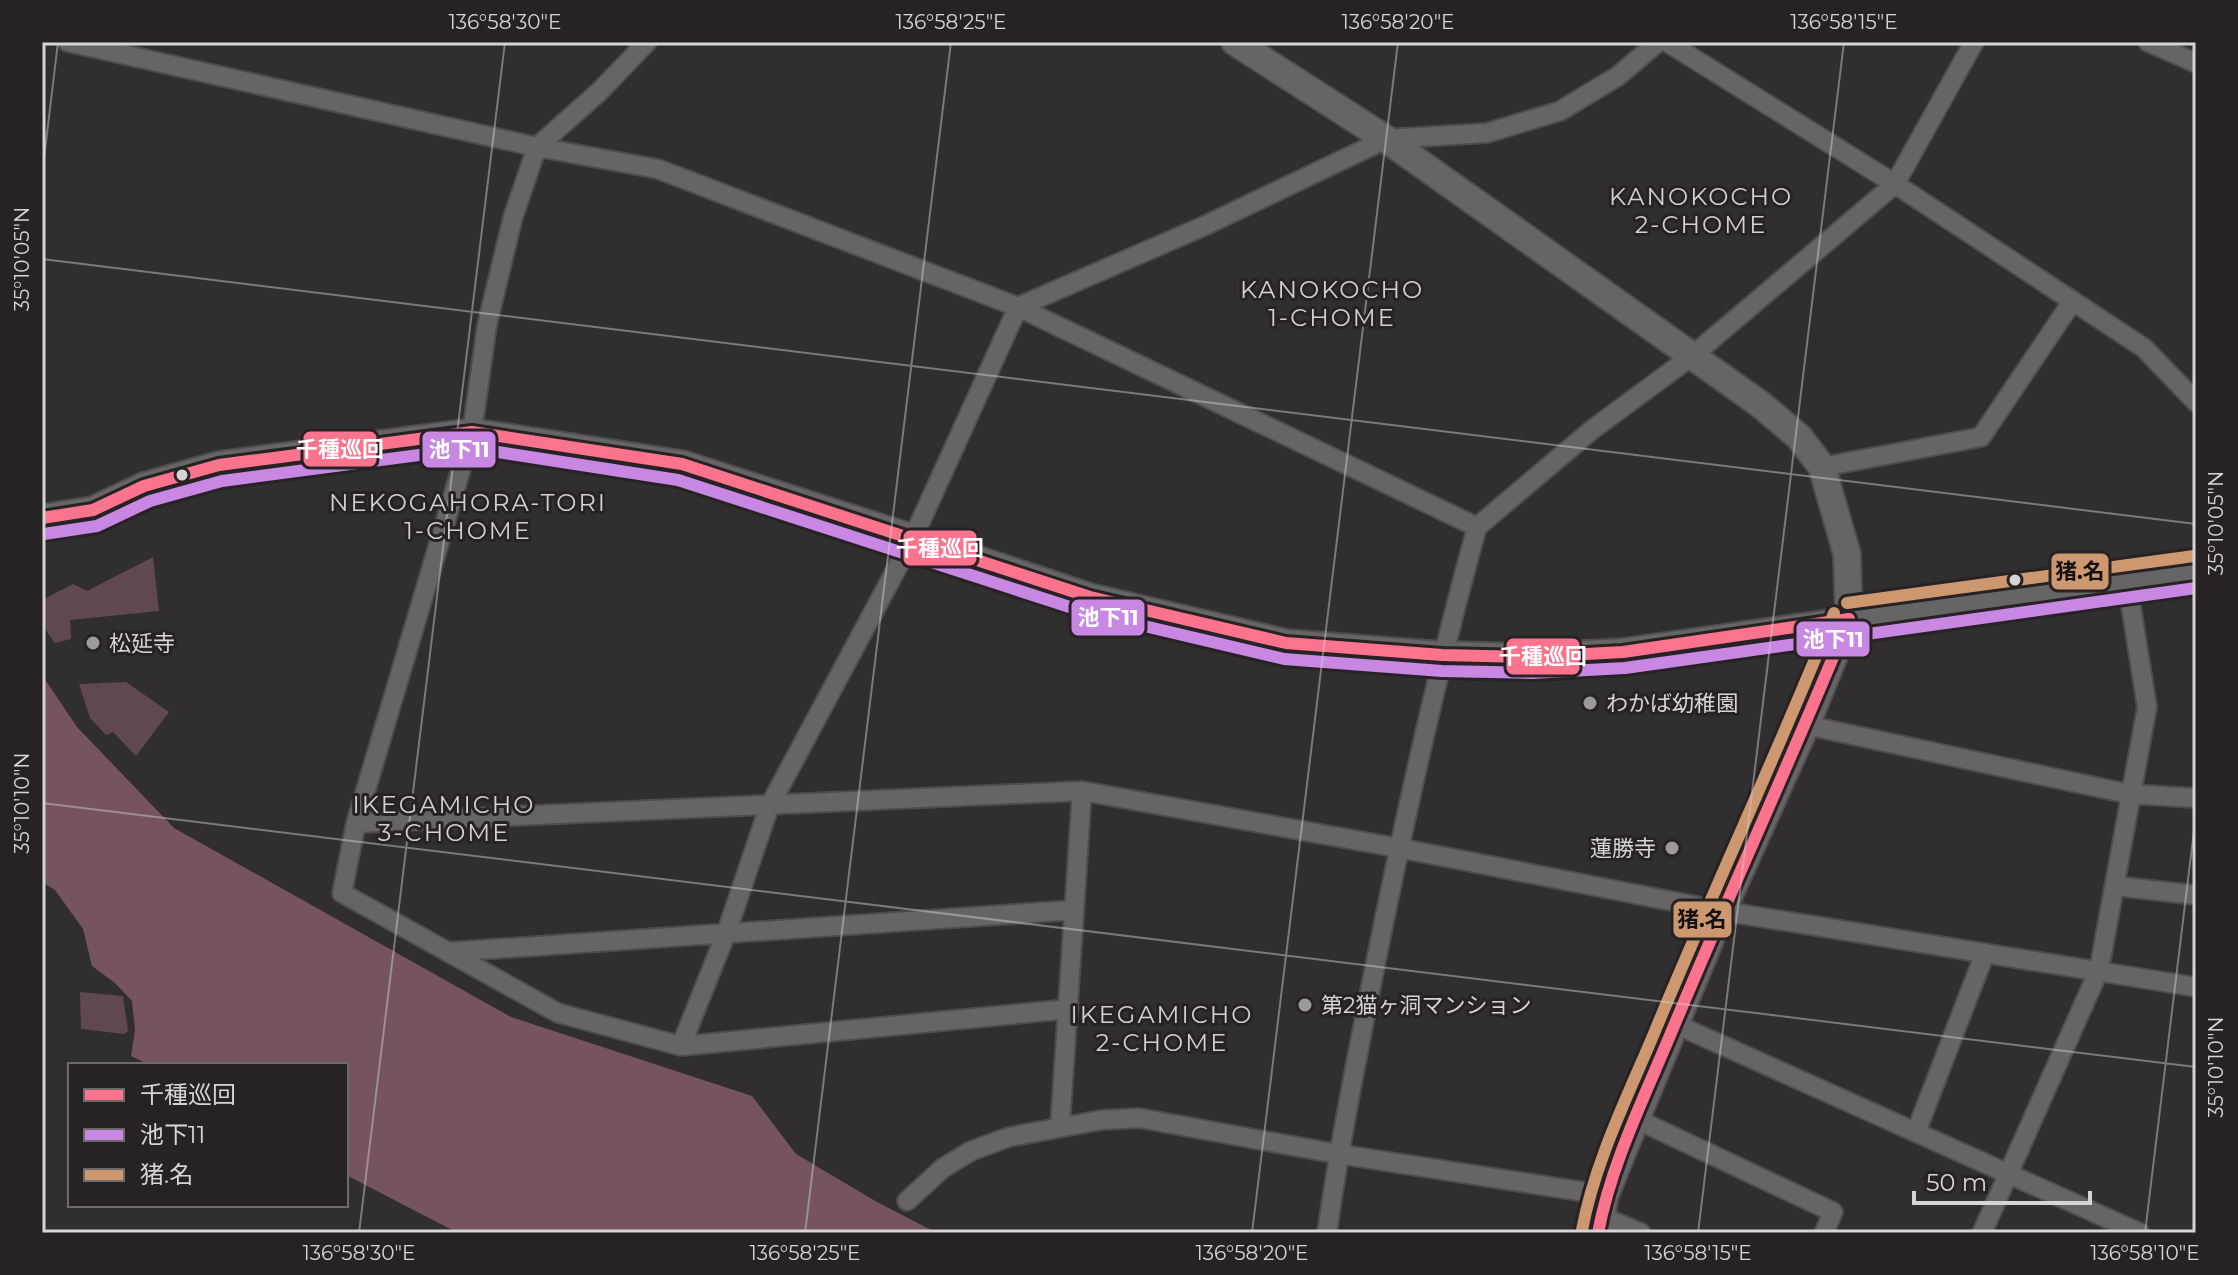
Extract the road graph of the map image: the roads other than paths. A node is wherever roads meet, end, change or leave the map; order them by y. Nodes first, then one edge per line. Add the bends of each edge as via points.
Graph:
1 (68, 42) edge
2 (647, 42) edge
3 (1235, 42) edge
4 (1658, 42) edge
5 (1667, 42) edge
6 (1974, 42) edge
7 (2148, 42) edge
8 (2196, 63) edge
9 (1386, 139) junction
10 (537, 147) junction
11 (1895, 184) junction
12 (2072, 302) junction
13 (1018, 307) junction
14 (1692, 356) junction
15 (2196, 402) edge
16 (472, 432) junction
17 (1822, 467) junction
18 (42, 518) edge
19 (1477, 527) junction
20 (913, 538) junction
21 (2196, 572) edge
22 (2127, 581) junction
23 (1849, 619) junction
24 (1442, 655) junction
25 (1806, 725) junction
26 (1082, 791) junction
27 (2129, 794) junction
28 (2196, 798) edge
29 (769, 807) junction
30 (356, 823) junction
31 (1399, 848) junction
32 (2115, 886) junction
33 (2196, 895) edge
34 (1074, 910) junction
35 (1722, 911) junction
36 (727, 931) junction
37 (448, 952) junction
38 (1985, 953) junction
39 (2099, 970) junction
40 (2196, 987) edge
41 (1069, 1009) junction
42 (1675, 1024) junction
43 (681, 1046) junction
44 (1636, 1119) junction
45 (1060, 1127) junction
46 (1916, 1132) junction
47 (1338, 1154) junction
48 (2010, 1173) junction
49 (907, 1201) dead end
50 (1602, 1215) edge
51 (1327, 1233) edge
52 (1641, 1233) edge
53 (1824, 1233) edge
54 (1982, 1233) edge
55 (2140, 1233) edge

1 - 10 street
2 - 10 street
3 - 9 street
4 - 9 street via 1618,76 1560,111 1487,133
5 - 11 street
6 - 11 street
7 - 8 street
9 - 13 street
9 - 14 street
10 - 13 street via 658,169
10 - 16 street via 513,217 487,325
11 - 12 street
11 - 14 street
12 - 15 street via 2144,348
12 - 17 street via 1981,437
13 - 19 street
13 - 20 street
14 - 17 street via 1799,437
14 - 19 street via 1593,429
16 - 18 street via 219,465 144,486 93,510
16 - 20 street via 682,464
16 - 30 street
17 - 23 street via 1847,554
19 - 24 street
20 - 24 street via 1090,597 1286,643
20 - 29 street
21 - 22 street
22 - 23 street
22 - 27 street via 2147,707
23 - 24 street via 1623,652
23 - 25 street
24 - 31 street
25 - 27 street
25 - 35 street
26 - 29 street
26 - 31 street
26 - 34 street
27 - 28 street
27 - 32 street
29 - 30 street
29 - 36 street
30 - 37 street via 342,893
31 - 35 street
31 - 47 street
32 - 33 street
32 - 39 street
34 - 36 street
34 - 41 street
35 - 38 street
35 - 42 street
36 - 37 street
36 - 43 street
37 - 43 street via 558,1013
38 - 39 street
38 - 46 street
39 - 40 street
39 - 48 street
41 - 43 street
41 - 45 street
42 - 44 street
42 - 46 street
44 - 50 street
44 - 53 street via 1833,1212
45 - 47 street via 1139,1118
45 - 49 street via 971,1151
46 - 48 street
47 - 50 street
47 - 51 street
48 - 54 street
48 - 55 street
50 - 52 street

